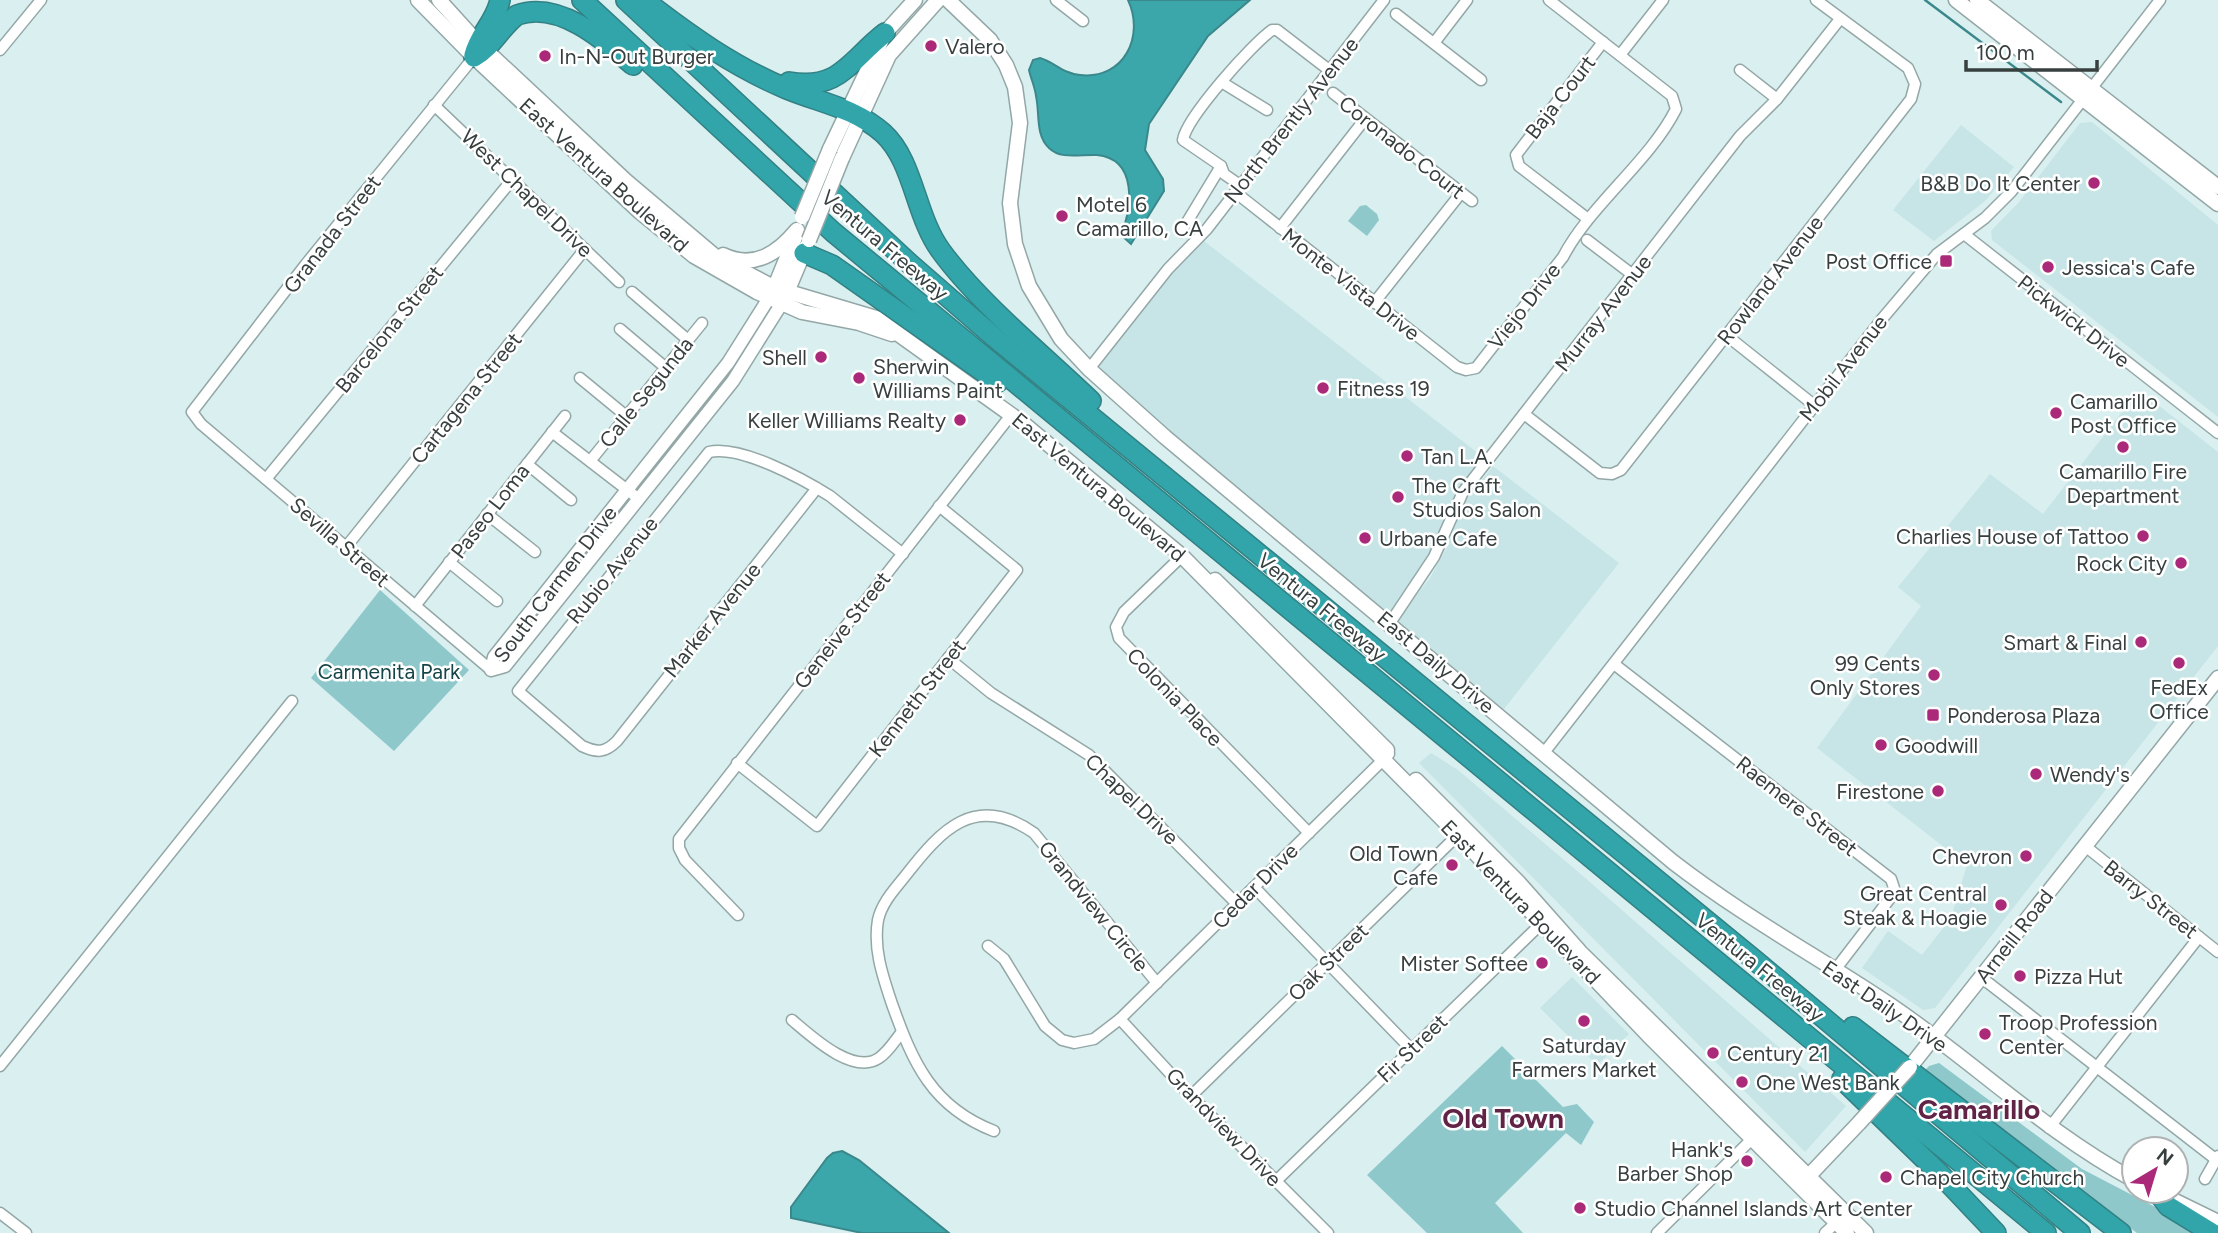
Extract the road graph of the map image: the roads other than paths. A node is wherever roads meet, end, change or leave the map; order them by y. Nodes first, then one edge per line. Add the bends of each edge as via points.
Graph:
1 (41, 0) edge
2 (418, 0) edge
3 (439, 0) edge
4 (500, 0) edge
5 (582, 0) edge
6 (626, 0) edge
7 (644, 0) edge
8 (915, 0) edge
9 (937, 0) edge
10 (948, 0) edge
11 (1056, 0) edge
12 (1384, 0) edge
13 (1467, 0) edge
14 (1549, 0) edge
15 (1663, 0) edge
16 (1816, 0) edge
17 (1956, 0) edge
18 (1977, 0) edge
19 (2160, 0) edge
20 (1396, 14) dead end
21 (1840, 19) junction
22 (1083, 21) dead end
23 (885, 33) junction
24 (1603, 42) junction
25 (1434, 43) junction
26 (479, 49) junction
27 (0, 50) edge
28 (1620, 55) junction
29 (1329, 70) junction
30 (1740, 70) dead end
31 (772, 80) junction
32 (1481, 80) dead end
33 (1223, 83) junction
34 (1333, 93) dead end
35 (2087, 93) junction
36 (1777, 99) junction
37 (434, 105) junction
38 (1267, 110) dead end
39 (854, 113) junction
40 (1365, 119) junction
41 (743, 152) junction
42 (836, 154) junction
43 (1221, 166) junction
44 (512, 180) junction
45 (2218, 187) edge
46 (1237, 189) junction
47 (1461, 193) junction
48 (1472, 201) dead end
49 (2218, 204) edge
50 (1588, 219) junction
51 (1280, 228) junction
52 (797, 230) junction
53 (1181, 232) dead end
54 (1964, 234) junction
55 (693, 239) junction
56 (1587, 240) dead end
57 (806, 247) junction
58 (585, 249) junction
59 (1633, 275) junction
60 (619, 282) dead end
61 (632, 292) dead end
62 (778, 295) junction
63 (1374, 303) junction
64 (702, 323) dead end
65 (620, 329) dead end
66 (1726, 335) junction
67 (688, 340) junction
68 (666, 368) junction
69 (1089, 369) junction
70 (1470, 370) joint
71 (580, 378) dead end
72 (1814, 405) junction
73 (192, 412) joint
74 (1524, 414) junction
75 (625, 415) junction
76 (1011, 415) junction
77 (565, 416) dead end
78 (1069, 428) junction
79 (552, 432) junction
80 (2218, 433) edge
81 (591, 460) junction
82 (1146, 461) junction
83 (527, 464) junction
84 (266, 479) junction
85 (817, 488) junction
86 (626, 489) junction
87 (639, 499) junction
88 (571, 500) dead end
89 (939, 506) junction
90 (487, 514) junction
91 (346, 547) junction
92 (535, 552) dead end
93 (903, 554) junction
94 (1182, 556) junction
95 (449, 562) junction
96 (497, 601) dead end
97 (415, 606) junction
98 (1390, 623) junction
99 (948, 658) junction
100 (1614, 664) junction
101 (491, 670) junction
102 (2218, 678) edge
103 (292, 701) dead end
104 (606, 750) joint
105 (1544, 754) junction
106 (1387, 756) junction
107 (737, 763) junction
108 (1461, 831) junction
109 (1309, 833) junction
110 (2085, 846) junction
111 (1254, 887) junction
112 (1237, 904) junction
113 (738, 915) dead end
114 (1545, 920) junction
115 (2199, 937) junction
116 (988, 946) dead end
117 (2218, 952) edge
118 (1757, 962) junction
119 (1327, 963) junction
120 (1835, 971) junction
121 (1982, 978) junction
122 (1157, 983) junction
123 (1771, 1006) junction
124 (1120, 1019) junction
125 (792, 1020) dead end
126 (901, 1033) junction
127 (1935, 1038) junction
128 (1411, 1049) junction
129 (0, 1066) edge
130 (2096, 1067) junction
131 (1191, 1096) junction
132 (2049, 1128) junction
133 (995, 1131) dead end
134 (1756, 1135) junction
135 (2217, 1159) edge
136 (2120, 1172) edge
137 (2204, 1178) dead end
138 (1276, 1181) junction
139 (1805, 1181) junction
140 (2167, 1205) edge
141 (2183, 1205) edge
142 (0, 1213) edge
143 (1841, 1217) junction
144 (2218, 1222) edge
145 (26, 1233) edge
146 (1328, 1233) edge
147 (1657, 1233) edge
148 (1825, 1233) edge
149 (1847, 1233) edge
150 (1866, 1233) edge
151 (1996, 1233) edge
152 (2046, 1233) edge
153 (2080, 1233) edge
154 (2121, 1233) edge
155 (2212, 1233) edge

1 - 27 street
2 - 26 main road, East Ventura Boulevard
3 - 26 main road, East Ventura Boulevard
4 - 26 highway
5 - 41 highway, Ventura Freeway
6 - 82 highway, Ventura Freeway via 909,263
7 - 31 highway via 714,52
8 - 23 main road
9 - 39 main road via 890,55
10 - 69 main road, East Daily Drive via 990,40 1011,76 1020,123 1010,191 1015,244 1044,315
11 - 22 street
12 - 29 street, North Brently Avenue
13 - 25 street
14 - 24 street
15 - 28 street
16 - 21 street
17 - 35 main road
18 - 35 main road
19 - 35 street, Mobil Avenue
20 - 25 street
21 - 36 street, Murray Avenue
21 - 66 street, Rowland Avenue via 1908,68 1914,79 1911,99
23 - 31 highway via 828,82
23 - 39 main road
24 - 28 street
24 - 50 street, Baja Court via 1516,155 1520,166
25 - 32 street
26 - 37 street, Granada Street
26 - 41 highway via 522,12 543,6 567,11
26 - 55 main road, East Ventura Boulevard
26 - 62 main road, East Ventura Boulevard via 651,221 702,261
28 - 50 street via 1672,96 1676,106
29 - 33 street via 1272,30
29 - 46 street, North Brently Avenue
30 - 36 street
31 - 39 highway
33 - 38 street
33 - 43 street, Monte Vista Drive via 1190,123 1183,140
34 - 40 street, Coronado Court
35 - 45 main road
35 - 49 main road
35 - 54 street, Mobil Avenue via 2011,192
36 - 59 street, Murray Avenue via 1740,136
37 - 44 street, West Chapel Drive
37 - 73 street, Granada Street
39 - 42 main road
39 - 82 highway via 893,144 925,226 953,267
40 - 47 street, Coronado Court
40 - 51 street
41 - 78 highway, Ventura Freeway
42 - 52 main road, bridge
42 - 57 main road, bridge
43 - 46 street, Monte Vista Drive
43 - 53 street
44 - 58 street, West Chapel Drive
44 - 84 street, Barcelona Street
46 - 51 street, Monte Vista Drive
46 - 69 street, North Brently Avenue
47 - 48 street, Coronado Court
47 - 63 street
50 - 70 street, Viejo Drive via 1478,366
51 - 63 street, Monte Vista Drive
52 - 55 main road via 779,250 754,260 728,257
52 - 62 main road
54 - 72 street, Mobil Avenue via 1925,266
54 - 80 street, Pickwick Drive
55 - 62 main road, East Ventura Boulevard
56 - 59 street
57 - 62 main road
57 - 78 highway
58 - 60 street, West Chapel Drive
58 - 91 street, Cartagena Street
59 - 74 street, Murray Avenue
61 - 67 street
62 - 76 main road, East Ventura Boulevard via 811,314 897,335
62 - 86 street, South Carmen Drive
62 - 87 street, South Carmen Drive via 733,381
63 - 70 street, Monte Vista Drive via 1457,367
64 - 67 street, Calle Segunda
65 - 68 street
66 - 72 street
66 - 74 street, Rowland Avenue via 1623,467 1612,474 1595,470
67 - 68 street, Calle Segunda
68 - 75 street, Calle Segunda
69 - 98 main road, East Daily Drive
71 - 75 street
72 - 100 street, Mobil Avenue
73 - 84 street, Sevilla Street
74 - 98 street, Murray Avenue via 1463,492 1434,557
75 - 81 street, Calle Segunda
76 - 89 street, Geneive Street
76 - 94 main road, East Ventura Boulevard
77 - 79 street, Paseo Loma
78 - 123 highway, Ventura Freeway
79 - 81 street, Calle Segunda
79 - 83 street, Paseo Loma
81 - 86 street, Calle Segunda
82 - 118 highway, Ventura Freeway
83 - 88 street
83 - 90 street, Paseo Loma
84 - 91 street, Sevilla Street
85 - 93 street
85 - 104 street, Marker Avenue
85 - 104 street, Rubio Avenue via 753,459 709,452 518,691 582,746
86 - 87 street, Calle Segunda
86 - 101 street, South Carmen Drive via 494,657
87 - 101 street, South Carmen Drive via 505,666
89 - 93 street, Geneive Street
89 - 99 street, Kenneth Street via 1017,570
90 - 92 street
90 - 95 street, Paseo Loma
91 - 97 street, Sevilla Street
93 - 107 street, Geneive Street
94 - 106 main road, East Ventura Boulevard
94 - 109 street, Colonia Place via 1124,612 1116,627 1119,638
95 - 96 street
95 - 97 street, Paseo Loma
97 - 101 street, Sevilla Street
98 - 105 main road, East Daily Drive
99 - 107 street, Kenneth Street via 817,826
99 - 112 street, Chapel Drive via 991,693 1094,759
100 - 105 street, Mobil Avenue
100 - 120 street, Raemere Street via 1891,879 1892,895
102 - 110 main road, Arneill Road
103 - 129 street
105 - 120 main road, East Daily Drive via 1695,879
106 - 108 main road, East Ventura Boulevard
106 - 109 street, Cedar Drive
107 - 113 street, Geneive Street via 689,823 679,848
108 - 114 main road, East Ventura Boulevard
108 - 119 street, Oak Street
109 - 111 street, Cedar Drive
110 - 115 street, Barry Street
110 - 121 main road, Arneill Road
111 - 112 street, Cedar Drive
111 - 119 street
112 - 122 street, Cedar Drive
114 - 128 street, Fir Street
114 - 134 main road, East Ventura Boulevard
115 - 117 street, Barry Street
115 - 130 street
116 - 124 street, Cedar Drive via 1004,959 1045,1027 1062,1040 1094,1039
118 - 153 highway, Ventura Freeway
118 - 154 highway via 1816,997
119 - 128 street
119 - 131 street, Oak Street
120 - 127 main road, East Daily Drive
121 - 127 main road, Arneill Road
121 - 130 street
122 - 124 street, Cedar Drive
122 - 126 street, Grandview Circle via 1040,838 1013,821 974,818 951,826 934,839 879,916 879,964
123 - 151 highway
123 - 152 highway, Ventura Freeway
124 - 131 street, Grandview Drive
125 - 126 street via 835,1053 862,1062 879,1058
126 - 133 street, Grandview Circle via 920,1071 940,1097 960,1115
127 - 132 main road, East Daily Drive
127 - 139 main road, Arneill Road, bridge
128 - 138 street, Fir Street
130 - 132 street
130 - 135 street
131 - 138 street, Grandview Drive
132 - 136 main road, East Daily Drive
134 - 139 main road, East Ventura Boulevard
134 - 147 street
135 - 137 street
138 - 146 street, Grandview Drive
139 - 143 main road, East Ventura Boulevard
140 - 155 highway
141 - 144 main road
142 - 145 street
143 - 148 street
143 - 149 main road, East Ventura Boulevard
143 - 150 main road

